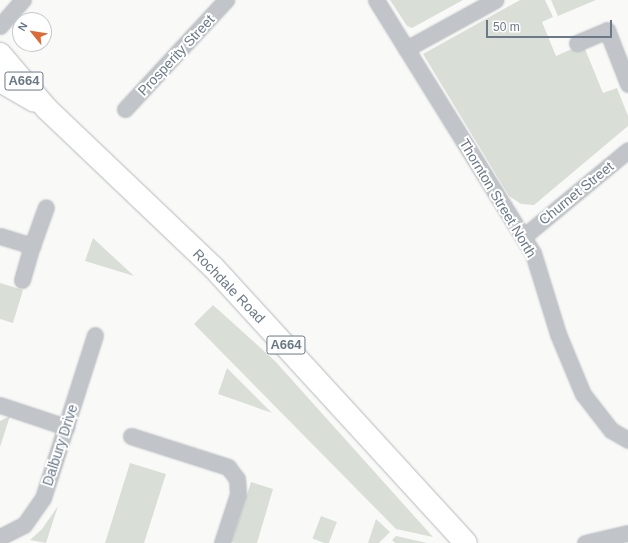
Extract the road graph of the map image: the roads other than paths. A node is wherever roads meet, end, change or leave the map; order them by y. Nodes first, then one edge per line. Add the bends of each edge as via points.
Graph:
1 (23, 0) edge
2 (226, 0) edge
3 (376, 0) edge
4 (495, 0) edge
5 (0, 26) edge
6 (577, 43) dead end
7 (406, 49) junction
8 (0, 54) edge
9 (0, 81) edge
10 (628, 84) edge
11 (47, 109) junction
12 (125, 109) dead end
13 (628, 150) edge
14 (46, 206) dead end
15 (0, 236) edge
16 (523, 237) junction
17 (32, 246) junction
18 (22, 280) dead end
19 (95, 335) dead end
20 (0, 405) edge
21 (66, 426) junction
22 (131, 436) dead end
23 (628, 440) edge
24 (628, 533) edge
25 (0, 537) edge
26 (222, 543) edge
27 (466, 543) edge
28 (585, 543) edge

1 - 5 street
2 - 12 street, Prosperity Street
3 - 7 street, Thornton Street North
4 - 7 street
6 - 10 street via 607,30
7 - 16 street, Thornton Street North
8 - 11 highway, Rochdale Road / A664
9 - 11 highway, Rochdale Road / A664
11 - 27 highway, Rochdale Road / A664 via 213,267
13 - 16 street, Churnet Street
14 - 17 street
15 - 17 street
16 - 23 street, Thornton Street North via 533,253 558,334 583,394 611,430
17 - 18 street
19 - 21 street, Dalbury Drive
20 - 21 street
21 - 25 street, Dalbury Drive via 43,498 24,524
22 - 26 street via 228,467 237,479 238,494
24 - 28 street

